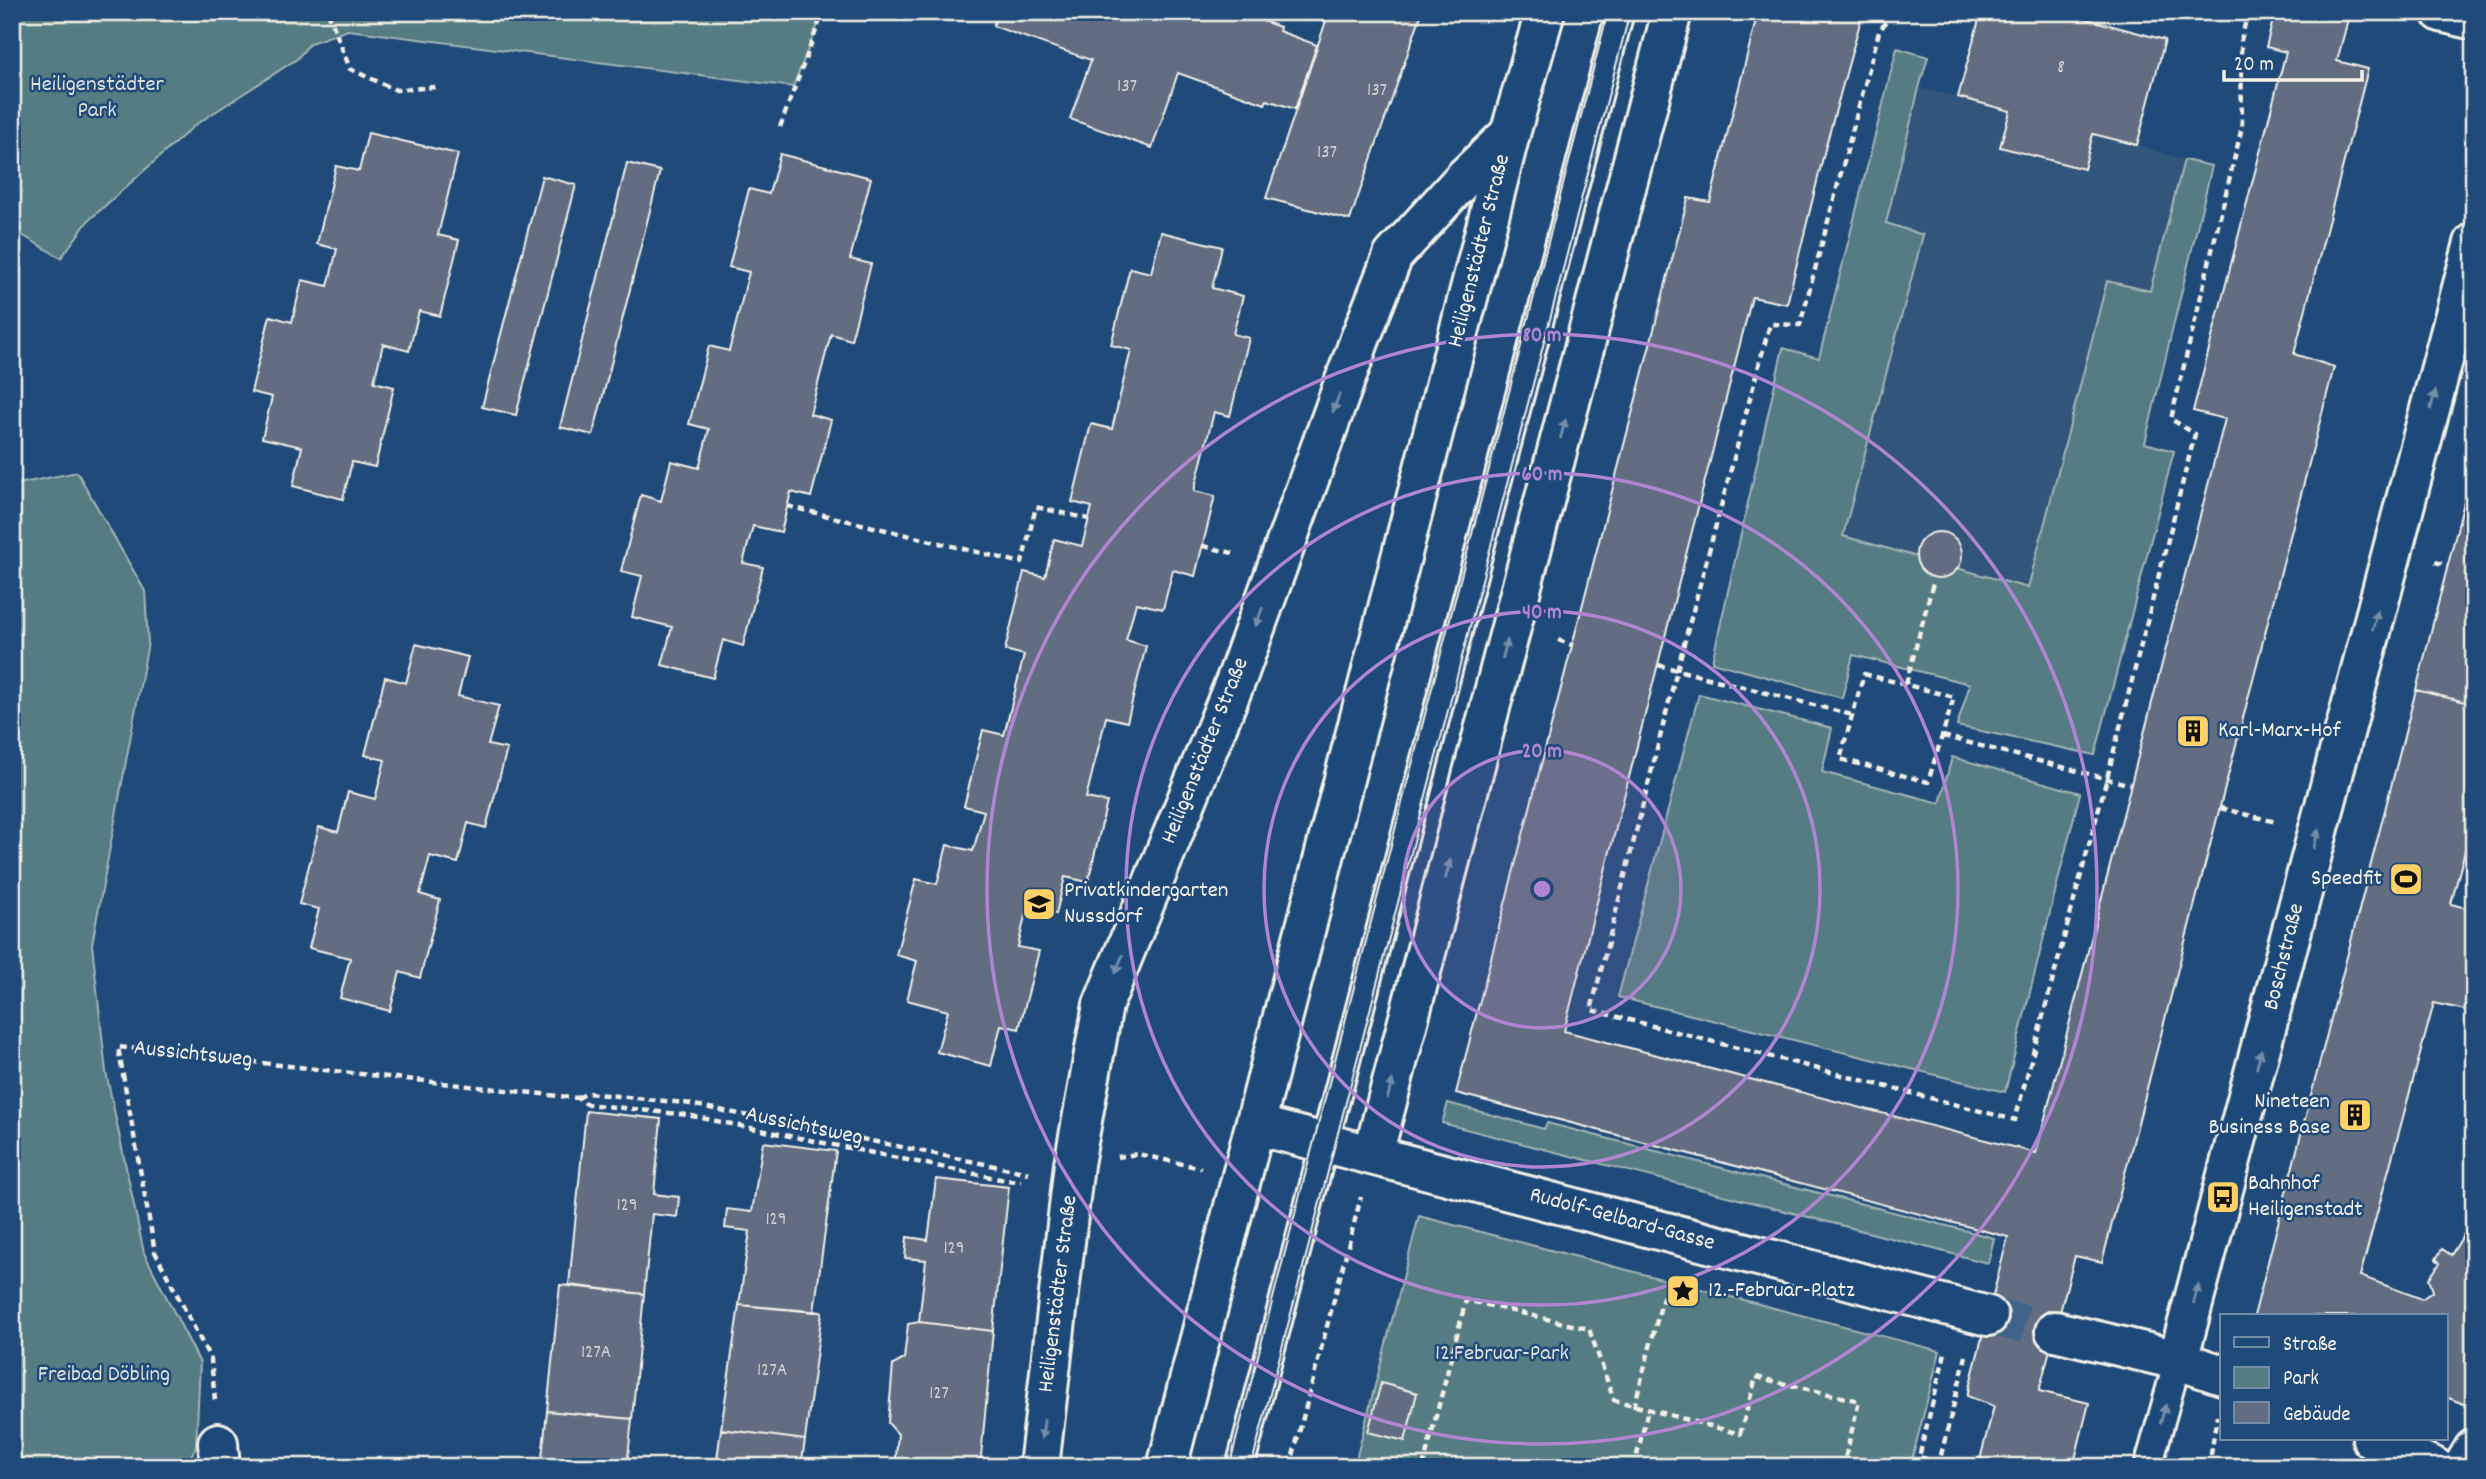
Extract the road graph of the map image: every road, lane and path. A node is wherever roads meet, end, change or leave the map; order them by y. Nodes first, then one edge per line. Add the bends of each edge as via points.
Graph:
1 (328, 12) edge
2 (823, 12) edge
3 (1545, 12) edge
4 (1620, 12) edge
5 (1672, 12) edge
6 (1892, 12) edge
7 (2248, 12) edge
8 (2441, 12) edge
9 (2474, 20) edge
10 (436, 87) dead end
11 (780, 127) dead end
12 (1510, 134) junction
13 (2474, 243) edge
14 (787, 506) dead end
15 (1089, 519) dead end
16 (1203, 546) dead end
17 (1224, 551) dead end
18 (1933, 583) dead end
19 (1558, 640) dead end
20 (1572, 645) dead end
21 (1658, 665) dead end
22 (1677, 670) junction
23 (1906, 684) junction
24 (1852, 715) junction
25 (1942, 736) junction
26 (2107, 778) junction
27 (2132, 785) dead end
28 (2220, 808) dead end
29 (2318, 832) junction
30 (577, 1098) junction
31 (1256, 1125) junction
32 (1324, 1143) junction
33 (1373, 1155) junction
34 (1106, 1159) dead end
35 (1207, 1170) dead end
36 (1030, 1173) dead end
37 (1021, 1181) dead end
38 (1679, 1235) junction
39 (1988, 1315) tunnel mouth
40 (2055, 1331) tunnel mouth
41 (1948, 1342) dead end
42 (1966, 1357) dead end
43 (2178, 1360) junction
44 (2220, 1392) edge
45 (1634, 1406) junction
46 (1648, 1410) junction
47 (2374, 1440) edge
48 (2474, 1449) edge
49 (219, 1455) edge
50 (1939, 1464) edge
51 (1039, 1467) edge
52 (1167, 1467) edge
53 (1240, 1467) edge
54 (1290, 1467) edge
55 (1423, 1467) edge
56 (1634, 1467) edge
57 (1843, 1467) edge
58 (2148, 1467) edge
59 (2209, 1467) edge
60 (2434, 1467) edge
61 (2463, 1467) edge

1 - 10 path via 350,69 396,90
2 - 11 path
3 - 12 street, Heiligenstädter Straße
4 - 32 lane
33 -> 5 street
6 - 22 path via 1879,32 1800,325 1770,324
7 - 26 path via 2241,40 2242,127 2171,419 2195,434
8 - 9 street
12 - 31 street, Heiligenstädter Straße
12 -> 51 street, Heiligenstädter Straße via 1393,256 1238,675 1102,1005 1074,1164
29 -> 13 street, Boschstraße
14 - 15 path via 1022,563 1036,507
16 - 17 path
18 - 23 path
19 - 20 path
21 - 22 path
22 - 24 path
22 - 26 path via 1591,1010 2015,1120
23 - 24 path via 1864,674
23 - 25 path via 1954,697
24 - 25 path via 1840,759 1928,782
25 - 26 path
26 - 27 path
28 - 29 path
43 -> 29 street, Boschstraße
30 - 36 path, Aussichtsweg via 587,1093 685,1103
30 - 37 path, Aussichtsweg via 587,1104 687,1115
30 - 49 path, Aussichtsweg via 118,1047 155,1252 211,1360
31 - 32 street, Rudolf-Gelbard-Gasse
31 - 52 street, Heiligenstädter Straße
32 - 33 street, Rudolf-Gelbard-Gasse
32 - 53 lane
33 - 38 street, Rudolf-Gelbard-Gasse
33 - 54 path
34 - 35 path via 1138,1153
38 - 39 street, Rudolf-Gelbard-Gasse
38 - 45 path
40 - 43 street
41 - 50 path via 1919,1457
42 - 50 path
43 - 44 street
58 -> 43 lane, Boschstraße
44 - 59 path
45 - 46 path
45 - 55 path via 1614,1400 1589,1329 1466,1300
46 - 56 path
46 - 57 path via 1740,1434 1756,1377 1859,1401
47 - 60 street
48 - 61 street

